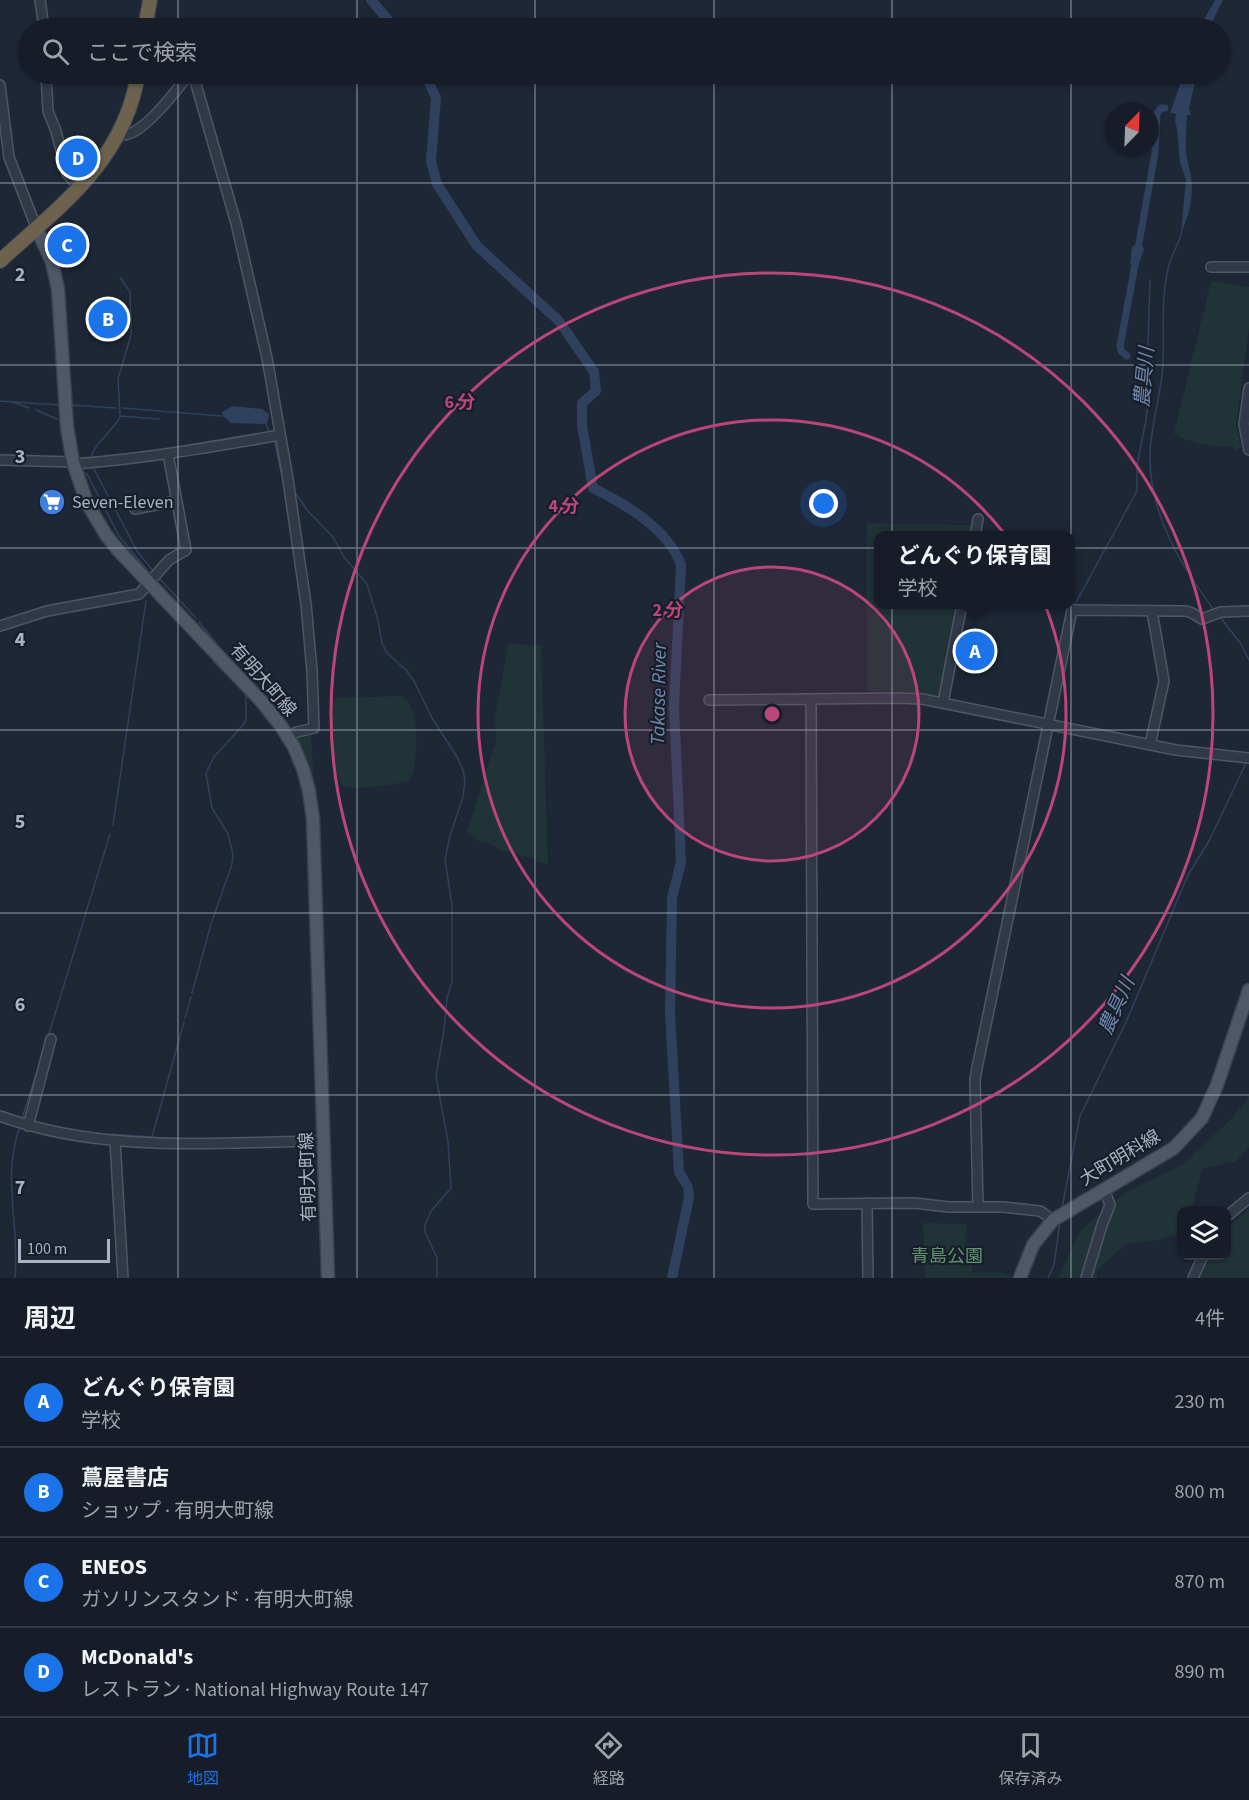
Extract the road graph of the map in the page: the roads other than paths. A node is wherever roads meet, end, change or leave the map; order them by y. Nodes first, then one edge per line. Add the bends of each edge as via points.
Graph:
1 (40, 0) edge
2 (150, 0) edge
3 (43, 18) edge
4 (147, 18) edge
5 (47, 84) edge
6 (136, 84) edge
7 (182, 84) edge
8 (194, 84) edge
9 (0, 85) edge
10 (120, 133) junction
11 (79, 187) junction
12 (36, 227) junction
13 (0, 261) edge
14 (1211, 267) dead end
15 (1249, 267) edge
16 (1249, 388) edge
17 (1248, 404) edge
18 (280, 435) junction
19 (1249, 450) edge
20 (168, 454) junction
21 (0, 460) edge
22 (73, 463) junction
23 (177, 501) junction
24 (135, 509) dead end
25 (978, 519) dead end
26 (976, 531) edge
27 (149, 584) junction
28 (961, 609) edge
29 (1152, 611) junction
30 (1249, 611) edge
31 (0, 626) edge
32 (811, 699) junction
33 (710, 700) dead end
34 (943, 703) junction
35 (1048, 724) junction
36 (288, 736) junction
37 (1150, 745) junction
38 (1245, 758) edge
39 (1249, 990) edge
40 (51, 1039) dead end
41 (0, 1116) edge
42 (28, 1126) junction
43 (325, 1140) junction
44 (115, 1141) junction
45 (1104, 1190) junction
46 (1249, 1198) edge
47 (867, 1203) junction
48 (978, 1206) junction
49 (1231, 1214) edge
50 (1054, 1220) junction
51 (1201, 1260) edge
52 (123, 1278) edge
53 (328, 1278) edge
54 (868, 1278) edge
55 (1020, 1278) edge
56 (1086, 1278) edge
57 (1193, 1278) edge

1 - 3 street
2 - 4 highway
5 - 11 street via 50,117 67,174
6 - 10 highway
7 - 10 street via 134,132
8 - 18 street via 239,234
9 - 12 street via 9,158
10 - 11 highway
11 - 12 highway
12 - 13 highway
12 - 22 main road, 有明大町線 via 52,262 58,289
14 - 15 street
16 - 17 street
17 - 19 street via 1244,431
18 - 20 street
18 - 36 street via 306,604 314,719 314,728
20 - 22 street
20 - 23 street
21 - 22 street
22 - 27 main road, 有明大町線 via 96,518
23 - 24 street
23 - 27 street via 186,550 170,560
25 - 26 street
27 - 31 street via 130,597 46,611
27 - 36 main road, 有明大町線 via 269,709
28 - 34 street
29 - 30 street via 1190,611 1200,618
29 - 35 street via 1071,610
29 - 37 street via 1164,681
32 - 33 street
32 - 34 street via 899,698
32 - 47 street via 813,1204
34 - 35 street
35 - 37 street
35 - 48 street via 975,1080
36 - 43 main road, 有明大町線 via 306,780 313,819
37 - 38 street
39 - 45 main road, 大町明科線 via 1202,1118 1174,1148
40 - 42 street
41 - 42 street
42 - 44 street
43 - 44 street
43 - 53 main road, 有明大町線
44 - 52 street
45 - 50 main road, 大町明科線
45 - 56 street via 1110,1205
46 - 49 street
47 - 48 street
47 - 54 street
48 - 50 street via 1040,1211
50 - 55 main road, 大町明科線 via 1033,1245
51 - 57 street

